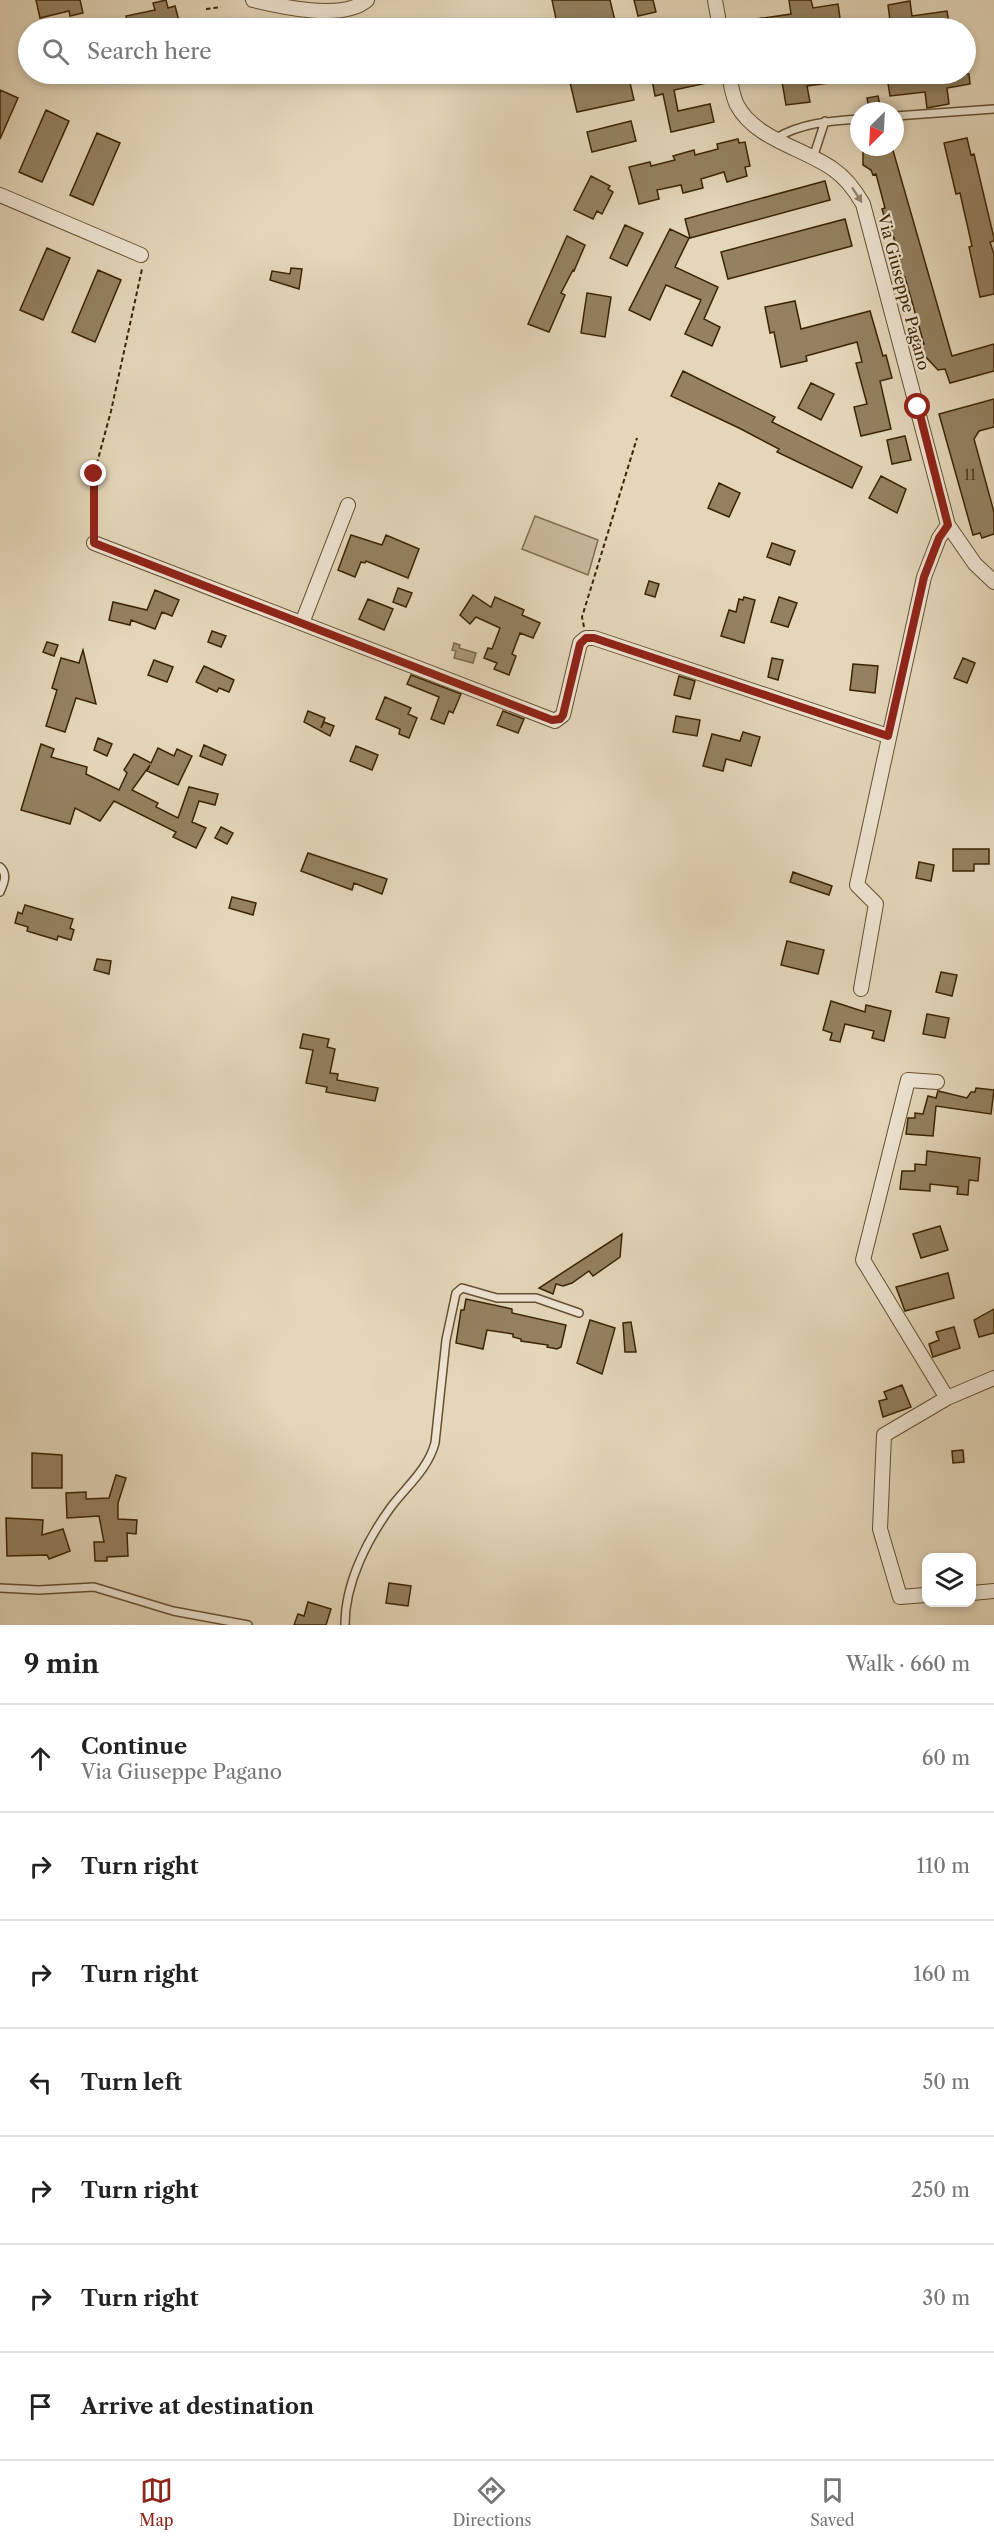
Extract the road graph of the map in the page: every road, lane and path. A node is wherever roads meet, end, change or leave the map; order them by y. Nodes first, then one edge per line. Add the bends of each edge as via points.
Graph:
1 (253, 0) edge
2 (366, 0) edge
3 (715, 0) edge
4 (221, 8) dead end
5 (206, 9) dead end
6 (718, 18) edge
7 (732, 84) edge
8 (994, 109) edge
9 (904, 115) edge
10 (850, 120) edge
11 (825, 121) junction
12 (776, 138) junction
13 (813, 158) junction
14 (0, 195) edge
15 (141, 255) joint
16 (637, 438) dead end
17 (348, 505) dead end
18 (948, 525) junction
19 (94, 543) joint
20 (994, 582) edge
21 (302, 623) junction
22 (586, 638) junction
23 (888, 736) junction
24 (0, 867) edge
25 (0, 891) edge
26 (861, 989) dead end
27 (937, 1082) dead end
28 (579, 1313) dead end
29 (994, 1378) edge
30 (947, 1398) junction
31 (0, 1588) edge
32 (994, 1591) edge
33 (976, 1593) edge
34 (922, 1596) edge
35 (248, 1625) edge
36 (345, 1625) edge

1 - 2 street via 338,12 352,10
3 - 6 street
4 - 5 path
7 - 12 street, Via Giuseppe Pagano via 738,106 750,121
8 - 9 lane
10 - 11 lane
11 - 12 lane via 794,128
11 - 13 lane
12 - 13 street, Via Giuseppe Pagano
13 -> 18 street, Via Giuseppe Pagano via 844,178 863,204
14 - 15 street
15 - 19 path via 145,256 94,474
16 - 22 path via 582,617
17 - 21 street
18 - 20 street, Via Giuseppe Pagano via 975,564
18 - 23 street via 924,577
19 - 21 street
21 - 22 street via 555,721 563,715 577,651
22 - 23 street
23 - 26 street via 857,885 876,904
24 - 25 lane via 5,879
27 - 30 street via 908,1080 863,1260
28 - 36 lane via 536,1298 497,1298 462,1288 456,1293 431,1457 390,1508 364,1552 353,1578
29 - 30 street
30 - 34 street via 884,1435 880,1529 900,1597
31 - 35 lane via 94,1587 173,1611
32 - 33 street

